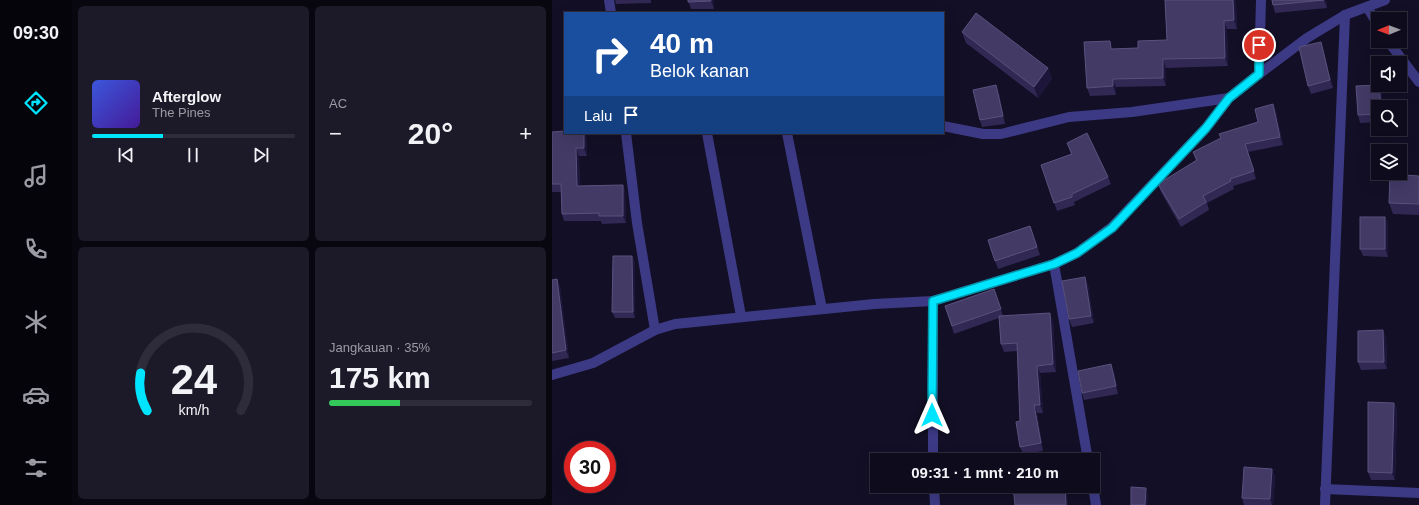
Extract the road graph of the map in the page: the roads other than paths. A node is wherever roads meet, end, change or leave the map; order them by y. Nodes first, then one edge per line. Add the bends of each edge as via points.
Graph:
1 (609, 0) edge
2 (1254, 0) edge
3 (1261, 0) edge
4 (1384, 0) edge
5 (1366, 7) junction
6 (611, 12) edge
7 (1371, 15) edge
8 (1345, 16) junction
9 (1393, 48) edge
10 (1259, 74) junction
11 (1419, 82) edge
12 (1229, 98) junction
13 (944, 126) edge
14 (626, 134) edge
15 (707, 134) edge
16 (787, 134) edge
17 (1054, 264) junction
18 (933, 301) junction
19 (822, 308) junction
20 (741, 316) junction
21 (655, 330) junction
22 (552, 375) edge
23 (933, 453) edge
24 (1087, 453) edge
25 (1325, 489) junction
26 (934, 493) edge
27 (1094, 493) edge
28 (1419, 493) edge
29 (935, 505) edge
30 (1096, 505) edge
31 (1325, 505) edge

1 - 6 street
2 - 3 street
3 - 10 street
4 - 5 street
5 - 7 street
5 - 8 street
8 - 10 street via 1307,38
8 - 25 street
9 - 11 street
10 - 12 street
12 - 13 street via 1132,112 1069,117 1001,134 983,134
12 - 17 street via 1206,128 1112,228 1077,253
14 - 21 street via 637,223
15 - 20 street
16 - 19 street
17 - 18 street
17 - 24 street
18 - 19 street
18 - 23 street
19 - 20 street
20 - 21 street via 691,321
21 - 22 street via 593,363
25 - 28 street
25 - 31 street
26 - 29 street
27 - 30 street

